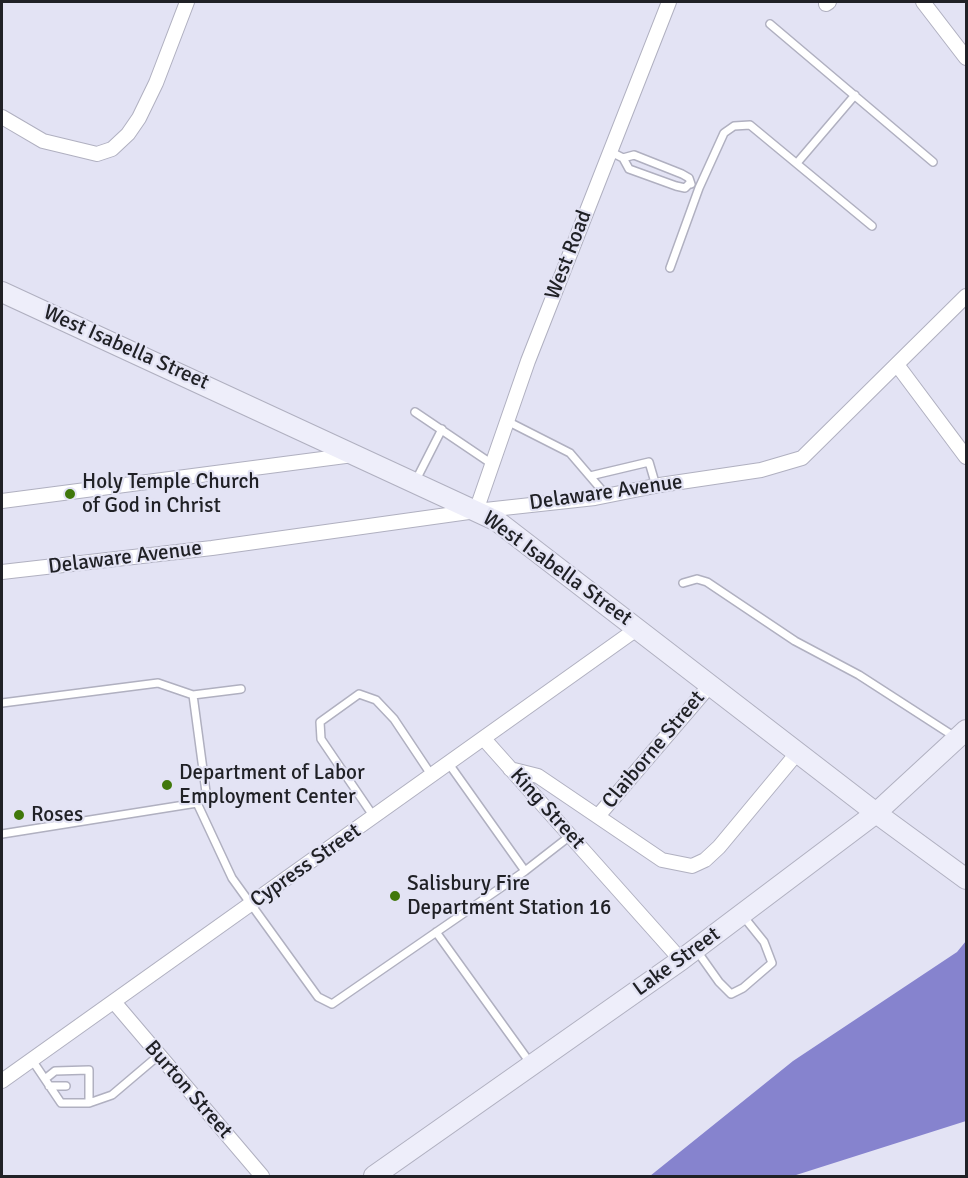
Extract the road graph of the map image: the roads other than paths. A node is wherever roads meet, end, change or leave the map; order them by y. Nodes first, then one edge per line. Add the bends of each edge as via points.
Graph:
1 (187, 2) edge
2 (669, 2) edge
3 (922, 2) edge
4 (770, 24) dead end
5 (966, 58) edge
6 (855, 95) junction
7 (2, 117) edge
8 (609, 151) junction
9 (623, 158) junction
10 (933, 162) dead end
11 (797, 164) junction
12 (689, 184) junction
13 (699, 188) junction
14 (872, 226) dead end
15 (670, 268) dead end
16 (2, 292) edge
17 (966, 296) edge
18 (898, 366) junction
19 (416, 412) dead end
20 (507, 421) junction
21 (442, 429) junction
22 (357, 454) junction
23 (966, 457) edge
24 (492, 464) junction
25 (590, 476) junction
26 (415, 482) junction
27 (656, 486) junction
28 (607, 496) junction
29 (2, 501) edge
30 (476, 511) junction
31 (2, 572) edge
32 (683, 583) dead end
33 (638, 628) junction
34 (711, 684) junction
35 (241, 689) dead end
36 (193, 695) junction
37 (2, 703) edge
38 (962, 734) edge
39 (484, 740) junction
40 (798, 752) junction
41 (449, 764) junction
42 (510, 769) junction
43 (432, 776) junction
44 (197, 803) junction
45 (876, 813) junction
46 (598, 816) junction
47 (374, 817) junction
48 (2, 834) edge
49 (570, 836) junction
50 (525, 871) junction
51 (966, 879) edge
52 (251, 905) junction
53 (742, 914) junction
54 (436, 932) junction
55 (688, 954) junction
56 (114, 1002) junction
57 (158, 1056) junction
58 (32, 1060) junction
59 (532, 1064) junction
60 (2, 1081) edge
61 (47, 1083) junction
62 (66, 1086) dead end
63 (89, 1103) junction
64 (262, 1176) edge
65 (374, 1176) edge

1 - 7 street via 156,83 128,134 112,149 97,154 43,141
2 - 8 street, West Road
3 - 5 street
4 - 6 lane
6 - 10 lane
6 - 11 lane
8 - 9 lane
8 - 20 street, West Road
9 - 12 lane via 634,155 682,174 689,178
9 - 12 lane via 629,169 676,186 685,188
11 - 13 lane via 750,125 734,126 724,133
11 - 14 lane
12 - 13 lane
13 - 15 lane
16 - 22 street, West Isabella Street
17 - 18 street, Delaware Avenue
18 - 23 street
18 - 27 street, Delaware Avenue via 802,458 761,470
19 - 21 lane
20 - 24 street, West Road
20 - 25 lane via 570,453
21 - 24 lane
21 - 26 lane
22 - 26 street, West Isabella Street
22 - 29 street
24 - 30 street, West Road
25 - 27 lane via 649,462
25 - 28 lane
26 - 30 street, West Isabella Street
27 - 28 street, Delaware Avenue
28 - 30 street, Delaware Avenue
30 - 31 street, Delaware Avenue
30 - 33 street, West Isabella Street via 518,536
32 - 38 lane via 697,579 707,582 795,641
33 - 34 street, West Isabella Street
33 - 39 street, Cypress Street
34 - 40 street, West Isabella Street
34 - 46 street, Claiborne Street
35 - 36 lane
36 - 37 lane via 158,683
36 - 44 lane via 206,792
38 - 45 street, Lake Street
39 - 41 street, Cypress Street
39 - 42 street, King Street
40 - 45 street, West Isabella Street
40 - 46 street via 719,847 692,866 662,860
41 - 43 street, Cypress Street
41 - 50 lane
42 - 46 street via 538,776
42 - 49 street, King Street
43 - 47 street, Cypress Street
43 - 47 lane via 394,719 375,700 359,694 320,722 321,739
44 - 48 lane
44 - 52 lane via 232,878
45 - 51 street, West Isabella Street
45 - 53 street, Lake Street
47 - 52 street, Cypress Street
49 - 50 lane
49 - 55 street, King Street
50 - 54 lane
52 - 54 lane via 318,997 329,1004 339,1001
52 - 56 street, Cypress Street
53 - 55 street, Lake Street
53 - 55 lane via 765,942 772,963 743,988 731,994
54 - 59 lane
55 - 59 street, Lake Street
56 - 57 street, Burton Street
56 - 58 street, Cypress Street
57 - 63 lane via 112,1095
57 - 64 street, Burton Street
58 - 60 street, Cypress Street
58 - 61 lane
59 - 65 street, Lake Street
61 - 62 lane
61 - 63 lane via 60,1103
61 - 63 lane via 55,1071 88,1070 85,1086

